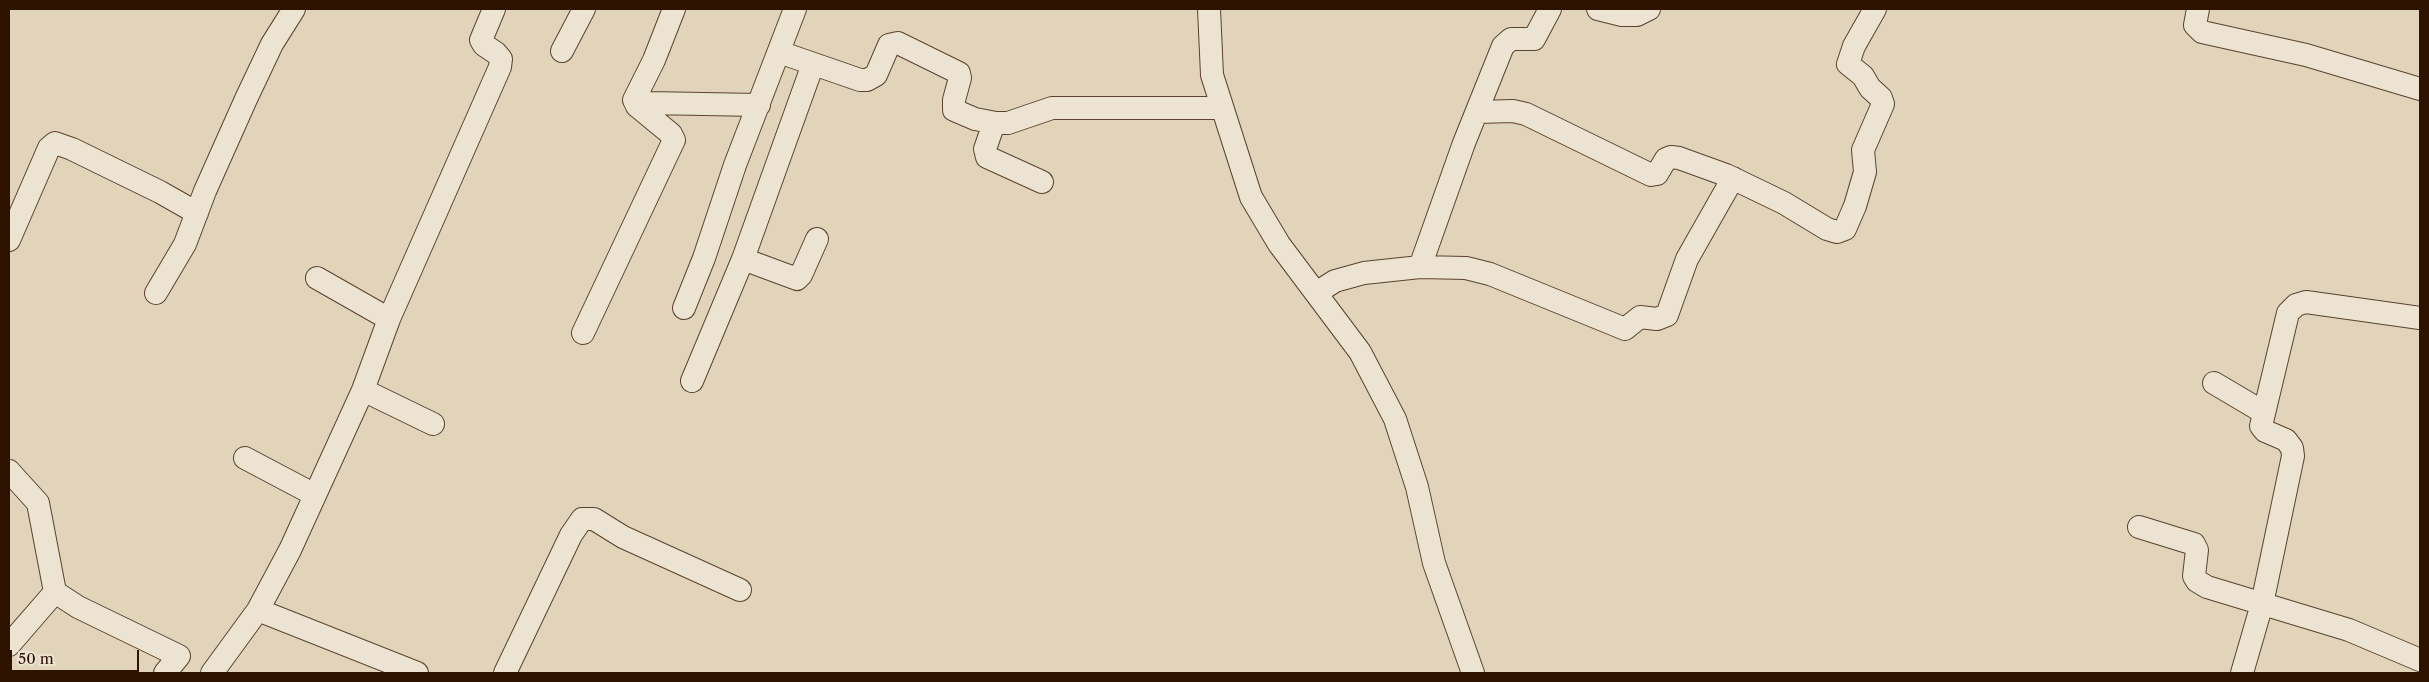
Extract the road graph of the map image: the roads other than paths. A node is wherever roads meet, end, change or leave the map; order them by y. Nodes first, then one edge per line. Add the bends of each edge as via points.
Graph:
1 (294, 9) edge
2 (494, 9) edge
3 (584, 9) edge
4 (674, 9) edge
5 (795, 9) edge
6 (1209, 9) edge
7 (1550, 9) edge
8 (1600, 9) edge
9 (1649, 9) edge
10 (1875, 9) edge
11 (2198, 9) edge
12 (562, 51) dead end
13 (780, 52) junction
14 (813, 64) junction
15 (2420, 89) edge
16 (759, 105) junction
17 (637, 106) junction
18 (1220, 108) junction
19 (1476, 112) junction
20 (994, 123) junction
21 (1733, 178) junction
22 (1042, 182) dead end
23 (197, 213) junction
24 (817, 238) dead end
25 (9, 240) edge
26 (743, 259) junction
27 (1420, 267) junction
28 (317, 278) dead end
29 (156, 293) dead end
30 (1316, 293) junction
31 (684, 308) dead end
32 (2420, 318) edge
33 (389, 319) junction
34 (583, 333) dead end
35 (692, 381) dead end
36 (2214, 383) dead end
37 (364, 390) junction
38 (2263, 412) junction
39 (433, 424) dead end
40 (245, 458) dead end
41 (9, 471) edge
42 (315, 495) junction
43 (2139, 527) dead end
44 (740, 590) dead end
45 (55, 592) junction
46 (2262, 604) junction
47 (258, 610) junction
48 (9, 645) edge
49 (179, 656) junction
50 (2420, 660) edge
51 (165, 673) edge
52 (202, 673) edge
53 (212, 673) edge
54 (417, 673) edge
55 (505, 673) edge
56 (1473, 673) edge
57 (2242, 673) edge

1 - 23 street via 261,68
2 - 33 street via 482,40 501,60 500,67
3 - 12 street
4 - 17 street via 654,60 634,97
5 - 13 street
6 - 18 street via 1212,75
7 - 19 street via 1534,39 1506,42
8 - 9 street via 1622,15 1636,15
10 - 21 street via 1854,46 1848,64 1863,76 1870,88 1882,98 1883,104 1863,150 1865,166 1861,188 1844,229 1837,232 1826,229 1784,203
11 - 15 street via 2195,25 2202,32 2306,56
13 - 14 street
13 - 16 street
14 - 20 street via 867,80 876,75 889,45 898,42 959,74 954,110
14 - 26 street
16 - 17 street via 648,103
16 - 31 street
17 - 34 street via 674,140
18 - 20 street via 1052,108 1008,123
18 - 30 street via 1251,198 1279,244
19 - 21 street via 1526,114 1651,175 1657,174 1671,157
19 - 27 street
20 - 22 street via 985,149 987,157
21 - 27 street via 1687,259 1670,308 1662,318 1640,318 1625,329 1490,274 1466,268
23 - 25 street via 142,183 55,143 49,148
23 - 29 street via 185,244
24 - 26 street via 797,279
26 - 35 street
27 - 30 street via 1348,277
28 - 33 street
30 - 56 street via 1360,352 1395,419 1417,486 1434,563
32 - 38 street via 2338,305 2306,302 2296,305 2288,313
33 - 37 street
36 - 38 street
37 - 39 street
37 - 42 street
38 - 46 street via 2261,426 2286,440 2293,456
40 - 42 street
41 - 45 street via 38,503
42 - 47 street
43 - 46 street via 2194,544 2197,550 2194,576 2202,584
44 - 55 street via 623,537 594,518 582,519
45 - 48 street
45 - 49 street via 78,608
46 - 50 street via 2350,630
46 - 57 street
47 - 53 street
47 - 54 street
49 - 51 street
49 - 52 street

